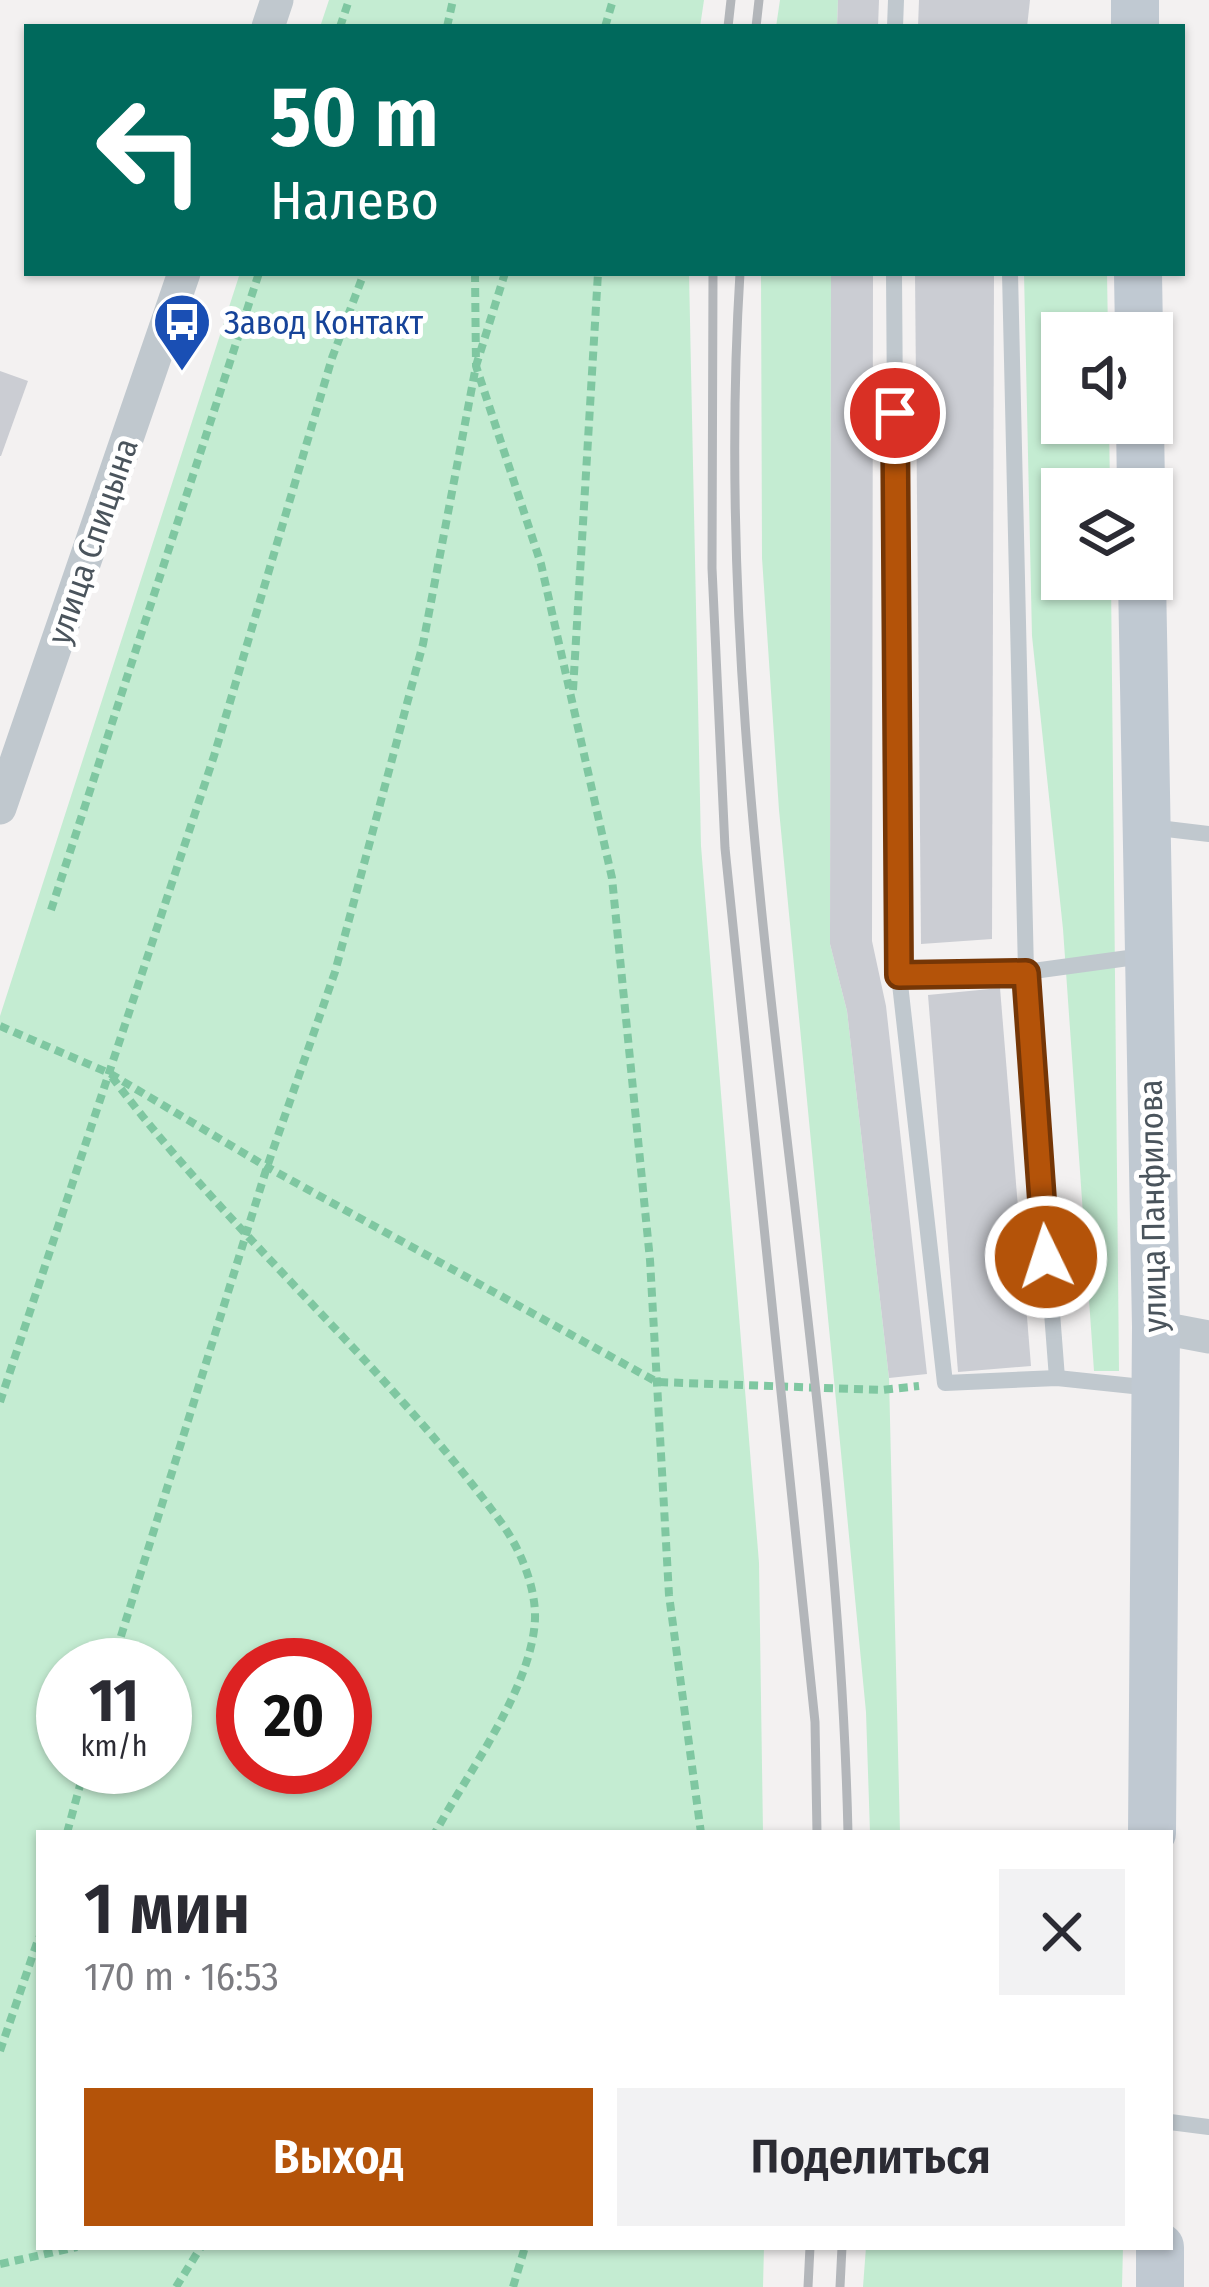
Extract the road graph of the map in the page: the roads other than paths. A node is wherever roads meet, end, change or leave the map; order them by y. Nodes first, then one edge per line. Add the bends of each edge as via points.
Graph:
1 (183, 276) edge
2 (894, 276) edge
3 (1010, 276) edge
4 (1138, 276) edge
5 (1139, 312) edge
6 (1142, 600) edge
7 (0, 808) edge
8 (1146, 826) junction
9 (1209, 833) edge
10 (1146, 955) junction
11 (1026, 973) junction
12 (899, 975) junction
13 (1156, 1327) junction
14 (1209, 1337) edge
15 (1057, 1378) junction
16 (1153, 1388) junction
17 (1152, 1830) edge
18 (1173, 2122) edge
19 (1209, 2127) edge
20 (1160, 2250) edge
21 (1160, 2287) edge

1 - 7 street, улица Спицына
2 - 12 lane
3 - 11 lane
4 - 5 main road
6 - 8 main road, улица Панфилова
8 - 9 lane
8 - 10 main road, улица Панфилова
10 - 11 lane
10 - 13 main road, улица Панфилова
11 - 12 lane
11 - 15 lane
12 - 15 lane via 945,1383
13 - 14 street
13 - 16 main road, улица Панфилова
15 - 16 lane
16 - 17 main road, улица Панфилова
18 - 19 lane
20 - 21 main road

